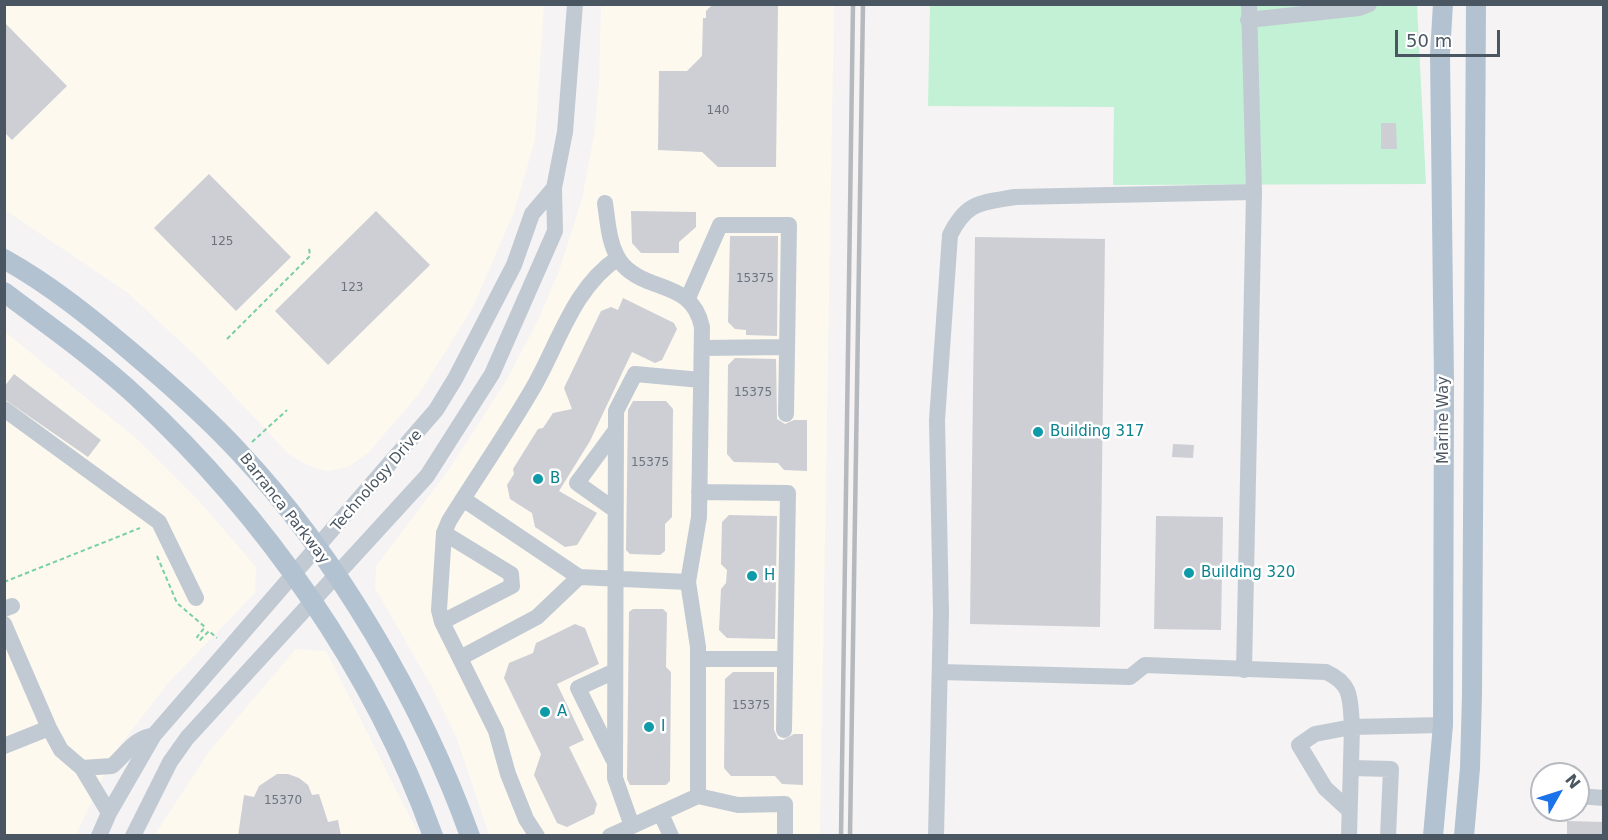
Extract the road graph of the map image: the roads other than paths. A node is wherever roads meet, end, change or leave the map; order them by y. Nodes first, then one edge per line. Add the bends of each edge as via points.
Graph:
1 (575, 4) edge
2 (1370, 4) edge
3 (1443, 4) edge
4 (1476, 4) edge
5 (1249, 12) edge
6 (554, 188) junction
7 (1254, 192) junction
8 (605, 203) dead end
9 (618, 258) junction
10 (4, 259) edge
11 (4, 292) edge
12 (688, 298) junction
13 (787, 347) junction
14 (702, 348) junction
15 (701, 380) junction
16 (4, 409) edge
17 (786, 414) dead end
18 (616, 430) junction
19 (699, 492) junction
20 (463, 499) junction
21 (615, 510) junction
22 (444, 533) junction
23 (317, 550) junction
24 (293, 575) junction
25 (336, 576) junction
26 (579, 577) junction
27 (615, 579) junction
28 (688, 582) junction
29 (196, 598) dead end
30 (312, 602) junction
31 (442, 622) junction
32 (4, 624) edge
33 (460, 658) junction
34 (698, 659) junction
35 (785, 659) junction
36 (1244, 670) junction
37 (615, 671) junction
38 (940, 672) junction
39 (1443, 726) junction
40 (1352, 727) junction
41 (49, 728) junction
42 (784, 730) dead end
43 (154, 735) junction
44 (4, 746) edge
45 (615, 762) junction
46 (82, 768) junction
47 (1351, 768) junction
48 (698, 796) junction
49 (1349, 810) junction
50 (109, 813) junction
51 (661, 814) junction
52 (632, 826) junction
53 (99, 836) edge
54 (133, 836) edge
55 (433, 836) edge
56 (470, 836) edge
57 (537, 836) edge
58 (610, 836) edge
59 (671, 836) edge
60 (784, 836) edge
61 (936, 836) edge
62 (1349, 836) edge
63 (1388, 836) edge
64 (1433, 836) edge
65 (1464, 836) edge

1 - 6 street, Technology Drive via 565,132
2 - 5 street via 1359,8
3 - 39 main road, Marine Way
4 - 65 main road, Marine Way via 1472,704
5 - 7 street
6 - 23 street, Technology Drive via 532,214 514,265 436,410
6 - 25 street, Technology Drive via 555,231 492,374 426,476
7 - 36 street
7 - 38 street via 1015,197 977,204 960,216 950,235 937,420
8 - 9 street
9 - 12 street via 639,276
9 - 20 street via 588,286 533,388
10 - 23 main road, Barranca Parkway via 94,321 196,408 241,454
11 - 24 main road via 135,395 192,450 247,512
12 - 13 street via 720,225 789,225
12 - 14 street via 700,315
13 - 14 street
13 - 17 street
14 - 15 street
15 - 18 street via 635,374 616,411
15 - 19 street
16 - 29 street via 159,522
18 - 21 street
18 - 21 street via 577,483
19 - 28 street via 699,517
19 - 35 street via 788,493
20 - 22 street
20 - 26 street
21 - 27 street
22 - 31 street via 439,610
22 - 31 street via 511,574 512,586
23 - 24 street, Technology Drive
23 - 25 main road, Barranca Parkway
24 - 30 main road
24 - 43 street, Technology Drive
25 - 30 street, Technology Drive
25 - 56 main road, Barranca Parkway via 413,705 439,757
26 - 27 street
26 - 33 street via 537,617
27 - 28 street
27 - 37 street
28 - 34 street
30 - 54 street, Technology Drive via 187,738 170,762
30 - 55 main road via 383,724
31 - 33 street
32 - 41 street
33 - 57 street via 496,731 504,764
34 - 35 street
34 - 48 street
35 - 42 street
36 - 38 street via 1146,665 1130,677
36 - 40 street via 1326,672 1341,679 1349,693
37 - 45 street
37 - 45 street via 578,688
38 - 61 street
39 - 40 street
39 - 64 main road, Marine Way
40 - 47 street
40 - 49 street via 1315,734 1299,745 1325,788
41 - 44 street
41 - 46 street via 61,750
43 - 46 street via 137,741 112,766
43 - 50 street, Technology Drive
45 - 52 street via 615,778
46 - 50 street
47 - 49 street
47 - 63 street via 1391,769
48 - 51 street
48 - 60 street via 738,805 785,804
49 - 62 street
50 - 53 street, Technology Drive
51 - 52 street
51 - 59 street
52 - 58 street

